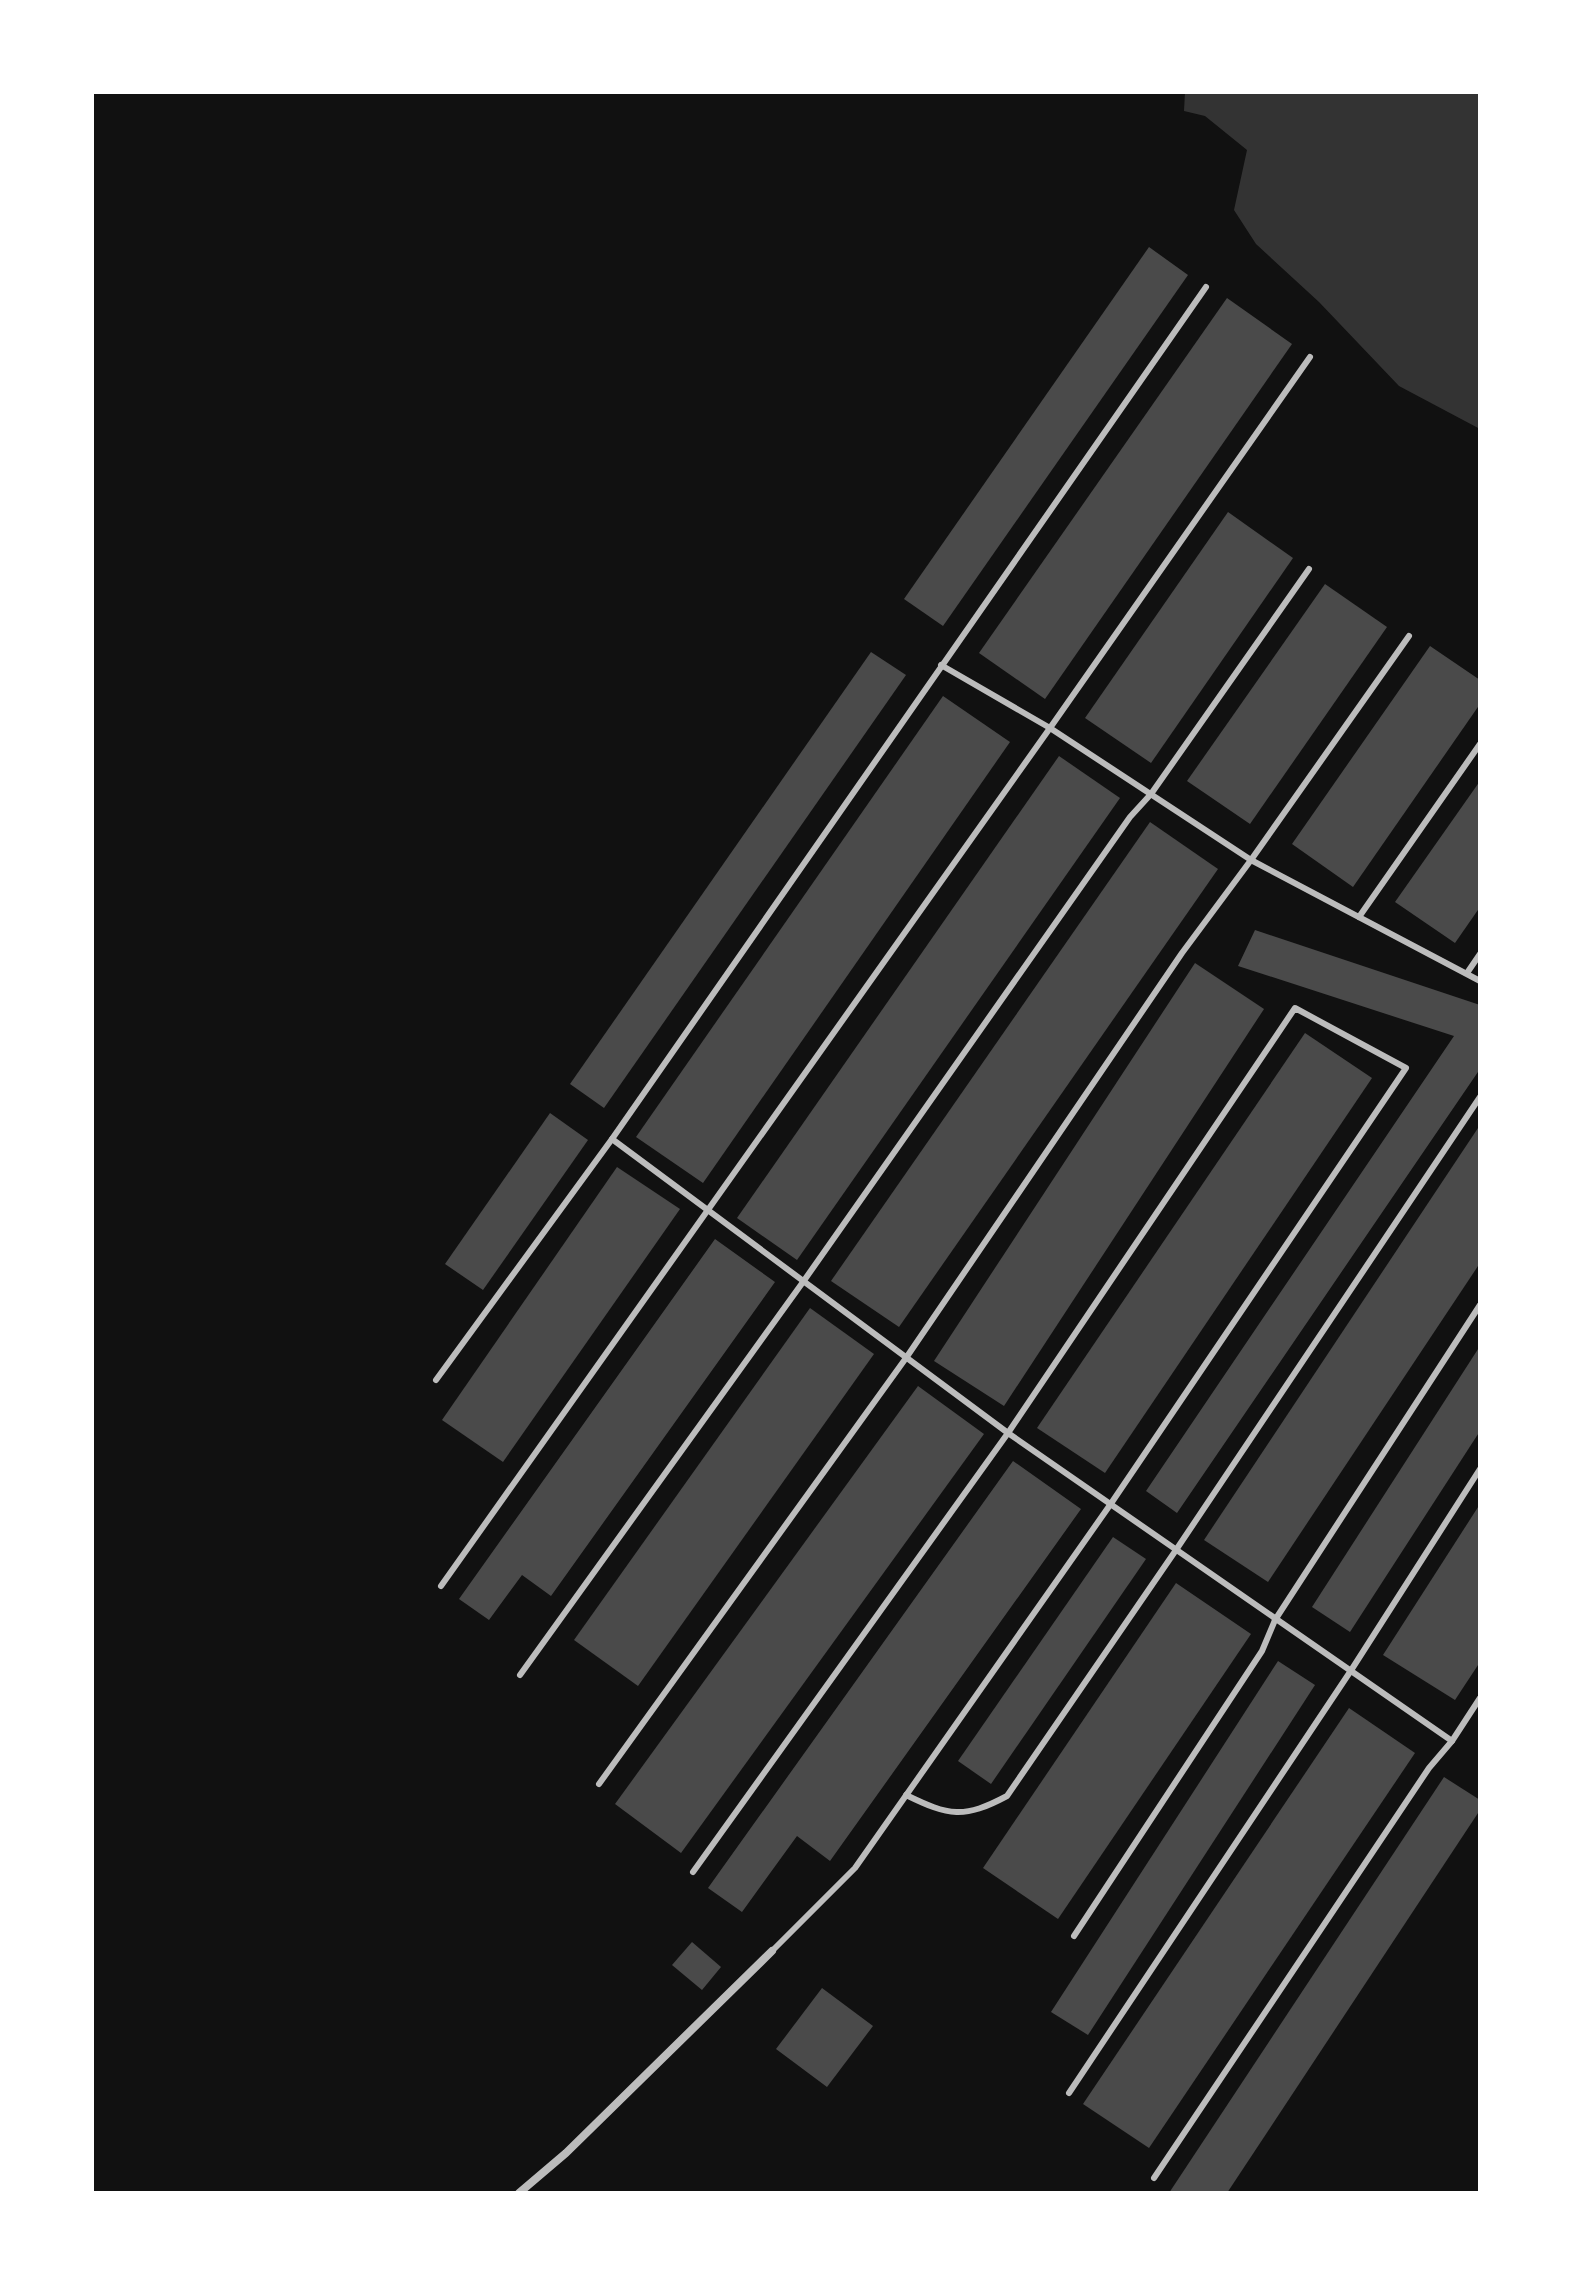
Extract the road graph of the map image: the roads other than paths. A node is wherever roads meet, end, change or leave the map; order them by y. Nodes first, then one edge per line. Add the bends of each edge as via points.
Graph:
1 (1206, 287) dead end
2 (1310, 357) dead end
3 (1309, 569) dead end
4 (1409, 636) dead end
5 (941, 665) junction
6 (1050, 728) junction
7 (1480, 744) edge
8 (1151, 794) junction
9 (1251, 860) junction
10 (1359, 917) junction
11 (1480, 954) edge
12 (1467, 973) junction
13 (1480, 981) edge
14 (1480, 1097) edge
15 (612, 1139) junction
16 (709, 1211) junction
17 (803, 1282) junction
18 (1480, 1305) edge
19 (906, 1358) junction
20 (436, 1380) dead end
21 (1008, 1433) junction
22 (1480, 1469) edge
23 (1110, 1505) junction
24 (1176, 1550) junction
25 (441, 1586) dead end
26 (1275, 1620) junction
27 (1350, 1672) junction
28 (520, 1675) dead end
29 (1480, 1698) edge
30 (1452, 1741) junction
31 (599, 1784) dead end
32 (906, 1795) junction
33 (693, 1872) dead end
34 (1074, 1936) dead end
35 (772, 1951) joint
36 (1069, 2093) dead end
37 (1154, 2178) dead end
38 (519, 2193) edge

1 - 5 lane
2 - 6 lane
3 - 8 lane
4 - 9 lane
5 - 6 lane
5 - 15 lane
6 - 8 lane
6 - 16 lane
7 - 10 lane
8 - 9 lane
8 - 17 lane
9 - 10 lane
9 - 19 lane
10 - 12 lane
11 - 12 lane
12 - 13 lane
14 - 24 lane
15 - 16 lane
15 - 20 lane
16 - 17 lane
16 - 25 lane
17 - 19 lane
17 - 28 lane
18 - 26 lane
19 - 21 lane
19 - 31 lane
21 - 23 lane
21 - 23 lane via 1295,1008 1406,1068
21 - 33 lane
22 - 27 lane
23 - 24 lane
23 - 32 lane
24 - 26 lane
24 - 32 lane via 1007,1796 982,1810 959,1813
26 - 27 lane
26 - 34 lane via 1262,1651
27 - 30 lane
27 - 36 lane
29 - 30 lane
30 - 37 lane
32 - 35 lane via 855,1868
35 - 38 street

